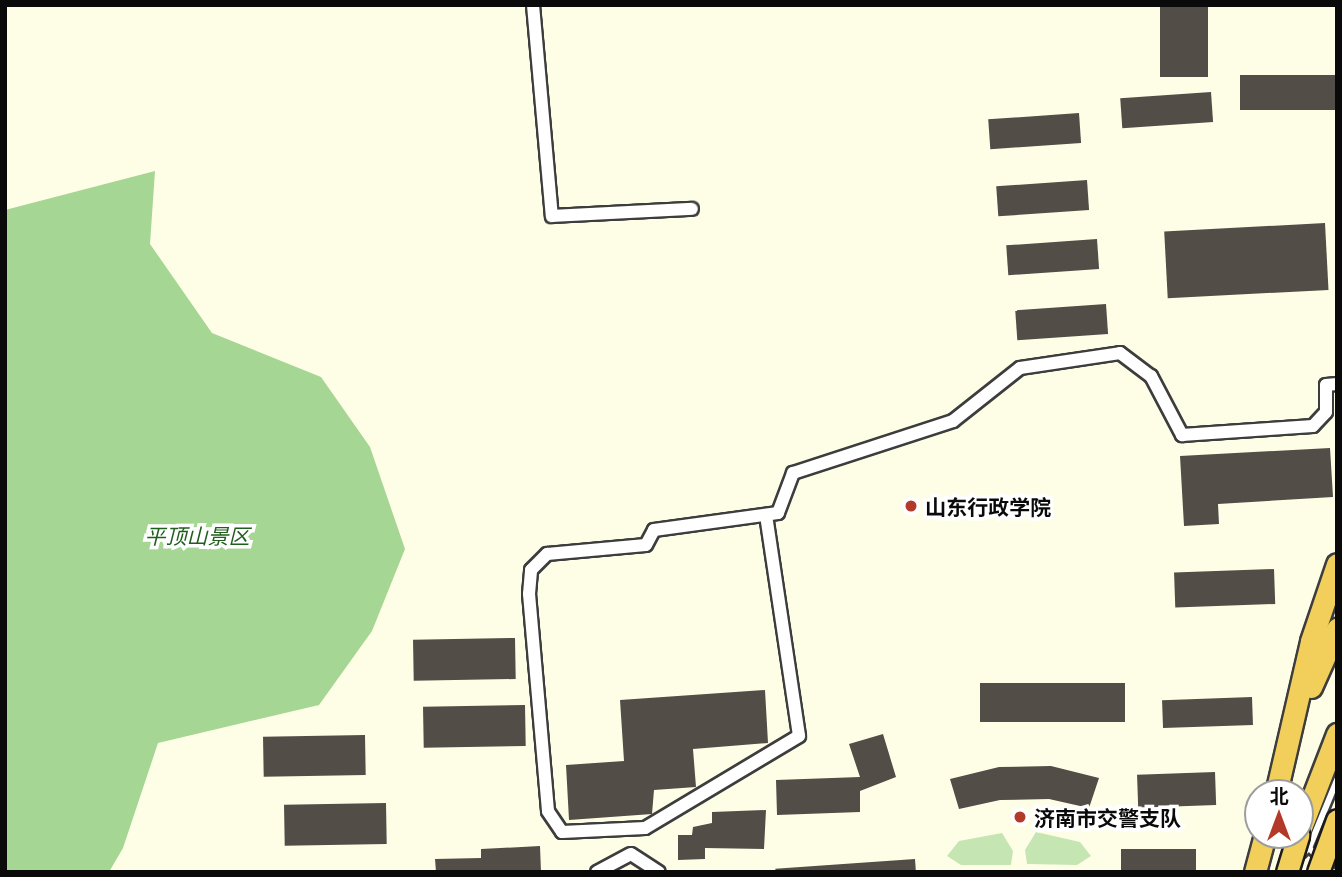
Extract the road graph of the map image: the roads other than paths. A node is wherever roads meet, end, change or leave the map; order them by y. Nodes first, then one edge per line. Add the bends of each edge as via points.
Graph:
1 (533, 5) edge
2 (692, 209) dead end
3 (1337, 384) edge
4 (766, 515) junction
5 (1337, 564) edge
6 (1337, 629) edge
7 (1337, 663) edge
8 (1296, 721) junction
9 (1337, 734) edge
10 (1280, 779) edge
11 (1337, 780) edge
12 (1314, 804) edge
13 (1314, 819) edge
14 (1337, 820) edge
15 (1261, 849) edge
16 (1296, 849) edge
17 (1298, 849) edge
18 (1313, 849) edge
19 (597, 872) edge
20 (659, 872) edge
21 (1255, 872) edge
22 (1282, 872) edge
23 (1287, 872) edge
24 (1318, 872) edge
25 (1333, 872) edge

1 - 2 street via 552,216
3 - 4 street via 1326,385 1326,412 1313,426 1182,435 1151,376 1120,353 1020,368 953,421 793,473 778,513
4 - 4 street via 654,530 646,545 547,554 531,570 548,811 562,832 645,828 799,736
5 - 8 highway via 1311,641
6 - 8 highway
7 - 8 highway
8 - 10 highway
9 - 12 highway
11 - 13 lane
14 - 24 highway, bridge
15 - 21 highway
16 - 22 lane
17 - 23 highway, bridge
18 - 25 lane
19 - 20 street via 631,854

